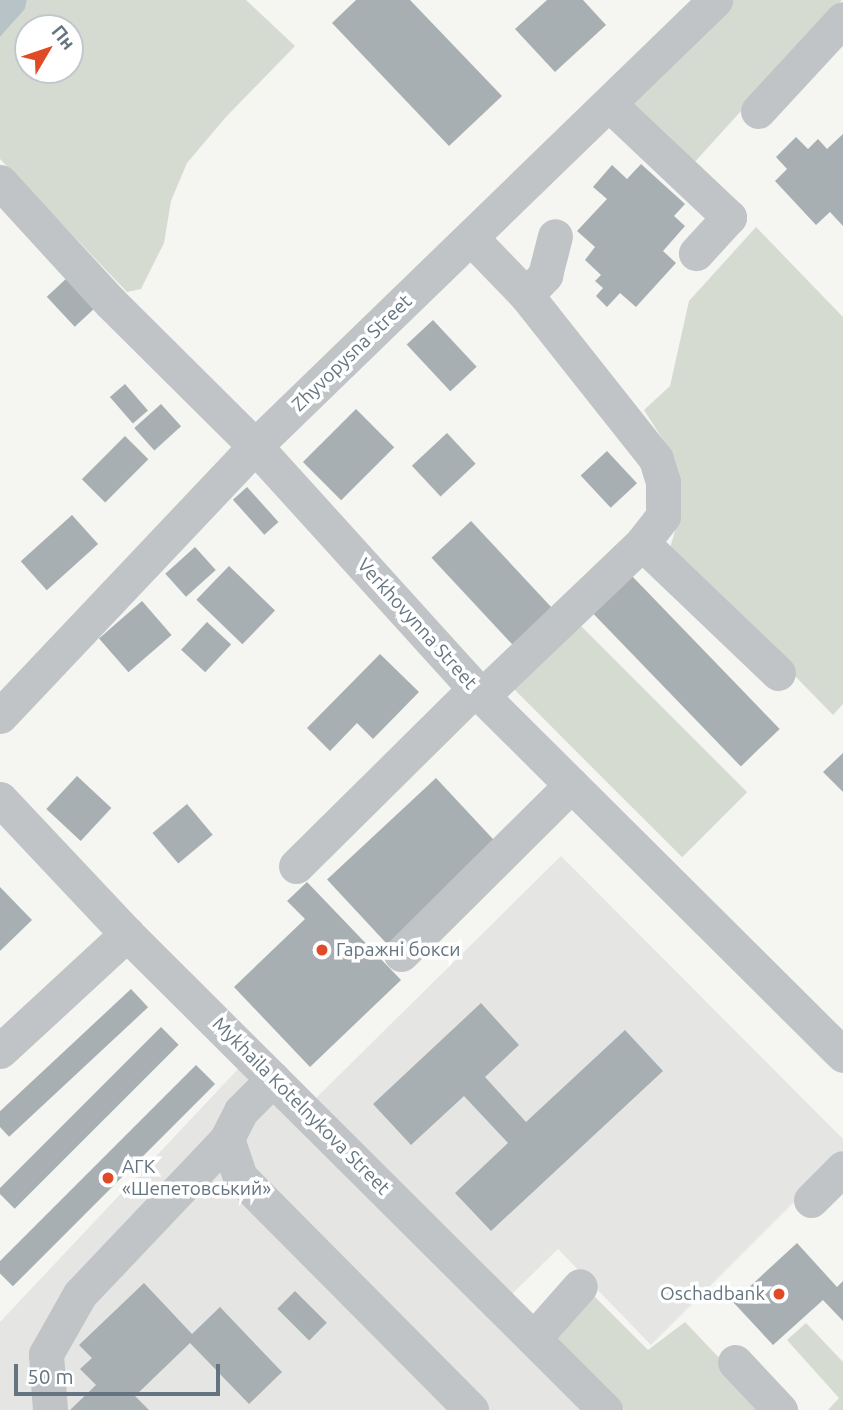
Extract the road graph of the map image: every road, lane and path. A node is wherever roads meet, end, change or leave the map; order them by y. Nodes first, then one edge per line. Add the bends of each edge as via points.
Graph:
1 (715, 0) edge
2 (843, 19) edge
3 (609, 104) junction
4 (758, 111) dead end
5 (0, 182) edge
6 (555, 236) dead end
7 (472, 239) junction
8 (695, 253) dead end
9 (526, 295) junction
10 (255, 446) junction
11 (642, 543) junction
12 (778, 673) dead end
13 (479, 692) junction
14 (0, 716) edge
15 (571, 785) junction
16 (0, 799) edge
17 (296, 866) dead end
18 (127, 934) junction
19 (401, 954) dead end
20 (0, 1051) edge
21 (843, 1055) edge
22 (273, 1079) junction
23 (227, 1139) junction
24 (843, 1168) edge
25 (811, 1200) dead end
26 (580, 1286) dead end
27 (534, 1338) junction
28 (735, 1362) dead end
29 (50, 1410) edge
30 (471, 1410) edge
31 (605, 1410) edge
32 (779, 1410) edge

1 - 3 street, Zhyvopysna Street
2 - 4 street
3 - 7 street, Zhyvopysna Street
3 - 8 street via 729,217
5 - 10 street, Verkhovynna Street via 110,302
6 - 9 street via 545,275
7 - 9 street
7 - 10 street, Zhyvopysna Street
9 - 11 street via 656,459 663,482 663,516
10 - 13 street, Verkhovynna Street
10 - 14 street, Zhyvopysna Street
11 - 12 street
11 - 13 street
13 - 15 street, Verkhovynna Street
13 - 17 street
15 - 19 street
15 - 21 street, Verkhovynna Street
16 - 18 street, Mykhaila Kotelnykova Street
18 - 20 street
18 - 22 street, Mykhaila Kotelnykova Street
22 - 23 street via 241,1111
22 - 27 street, Mykhaila Kotelnykova Street
23 - 29 street via 80,1294 46,1354
23 - 30 street via 240,1177
24 - 25 street
26 - 27 street
27 - 31 street, Mykhaila Kotelnykova Street
28 - 32 street

